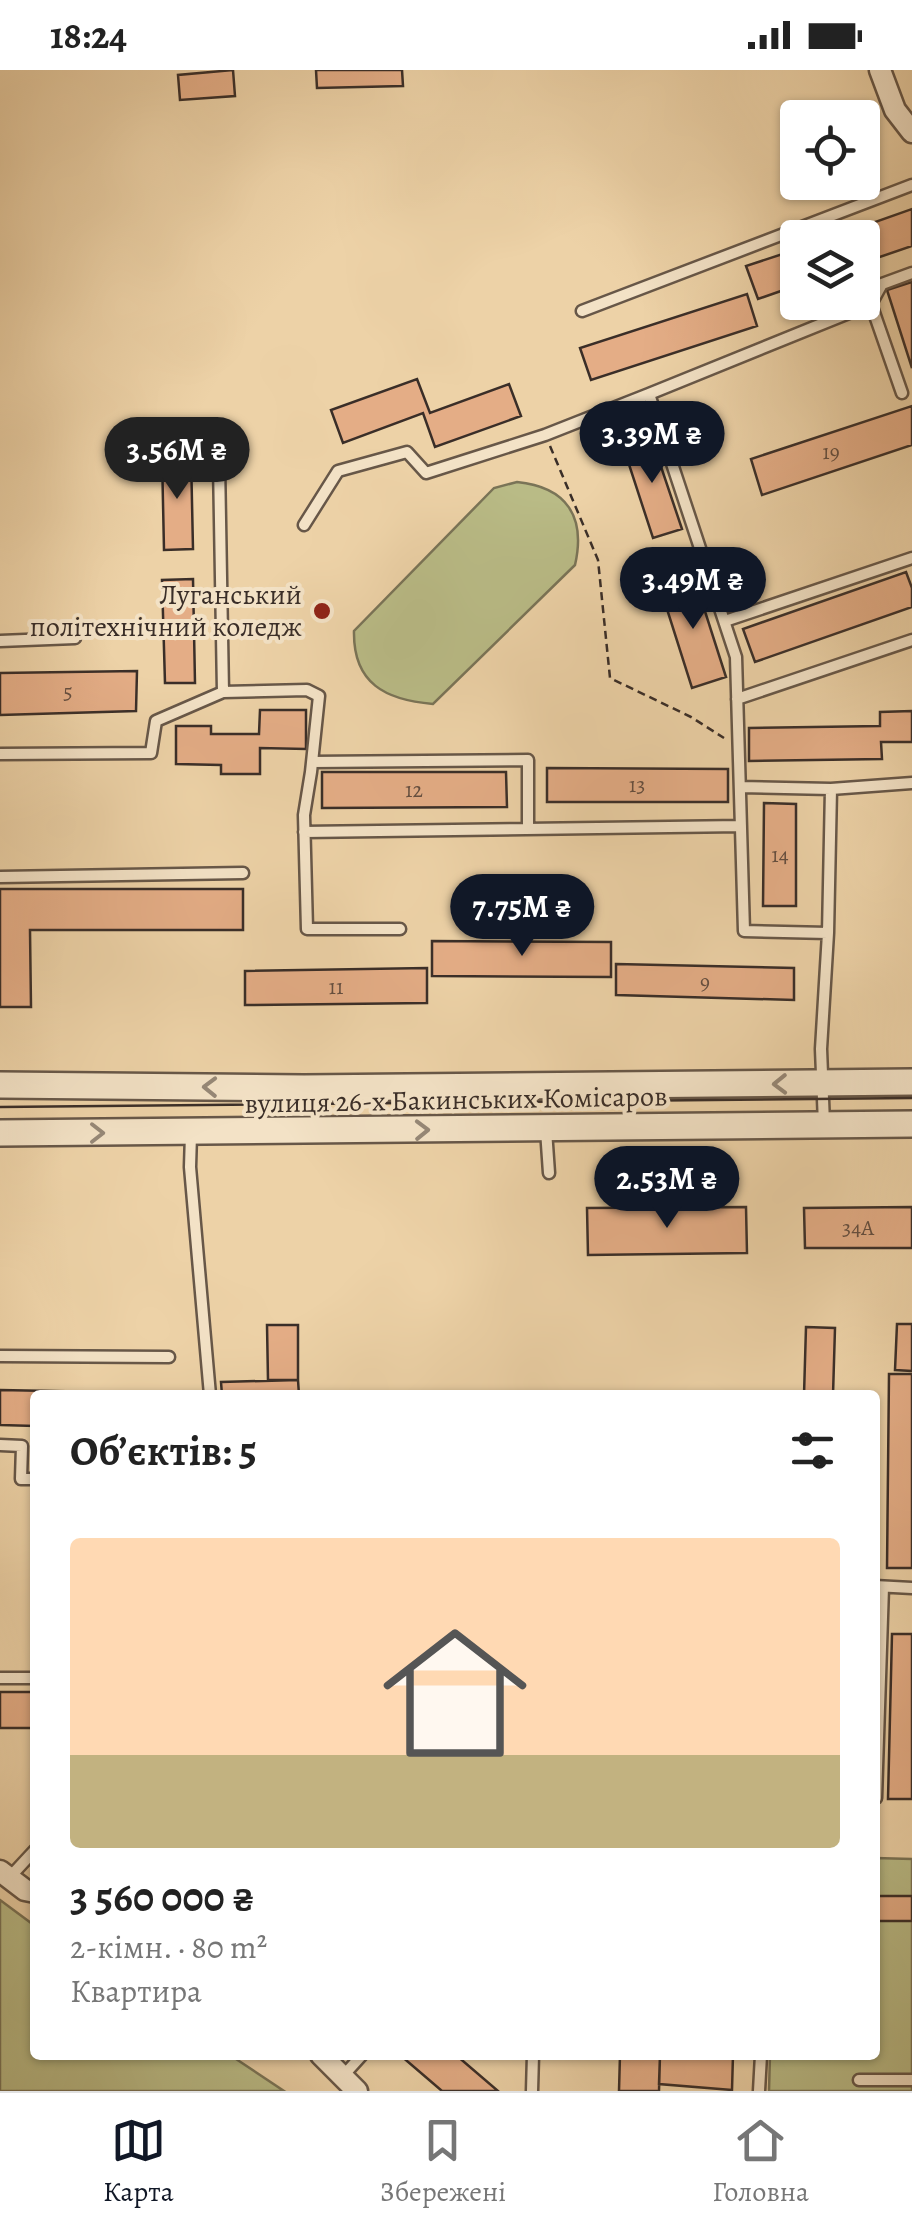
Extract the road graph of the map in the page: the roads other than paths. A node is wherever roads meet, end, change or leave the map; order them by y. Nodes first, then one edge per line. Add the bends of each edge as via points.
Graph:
1 (880, 70) edge
2 (912, 132) edge
3 (912, 185) edge
4 (912, 273) edge
5 (880, 288) edge
6 (582, 311) dead end
7 (832, 320) edge
8 (877, 320) edge
9 (902, 393) dead end
10 (650, 394) junction
11 (219, 464) dead end
12 (304, 524) dead end
13 (912, 558) edge
14 (725, 622) junction
15 (75, 638) dead end
16 (0, 640) edge
17 (912, 640) edge
18 (224, 692) junction
19 (737, 700) junction
20 (0, 754) edge
21 (312, 762) junction
22 (912, 783) edge
23 (740, 786) junction
24 (831, 788) junction
25 (741, 826) junction
26 (528, 829) junction
27 (304, 832) junction
28 (243, 872) dead end
29 (0, 877) edge
30 (400, 929) dead end
31 (828, 933) junction
32 (912, 1082) edge
33 (822, 1083) junction
34 (0, 1085) edge
35 (912, 1124) edge
36 (824, 1126) junction
37 (546, 1129) junction
38 (191, 1133) junction
39 (0, 1134) edge
40 (548, 1173) dead end
41 (0, 1356) edge
42 (169, 1356) dead end
43 (210, 1390) edge
44 (0, 1446) edge
45 (30, 1478) edge
46 (880, 1586) edge
47 (912, 1588) edge
48 (0, 1678) edge
49 (30, 1678) edge
50 (30, 1854) edge
51 (4, 1875) edge
52 (30, 1891) edge
53 (325, 2060) edge
54 (360, 2060) edge
55 (533, 2060) edge
56 (760, 2060) edge
57 (859, 2080) dead end
58 (912, 2080) edge
59 (349, 2084) edge
60 (532, 2091) edge
61 (760, 2091) edge

1 - 2 street via 895,110
3 - 6 lane
4 - 5 lane
7 - 10 lane
8 - 9 lane
10 - 12 lane via 426,474 407,452 338,471
10 - 14 lane
11 - 18 lane
13 - 14 lane
14 - 19 lane via 736,657
15 - 16 lane
17 - 19 lane
18 - 20 lane via 156,721 152,753
18 - 21 lane via 307,690 319,696
19 - 23 lane
21 - 26 lane via 528,760
21 - 27 lane
22 - 24 lane
23 - 24 lane
23 - 25 lane
24 - 31 lane
25 - 26 lane
25 - 31 lane via 744,930
26 - 27 lane
27 - 30 lane via 307,929
28 - 29 lane
31 - 33 lane
32 - 33 street, вулиця 26-х Бакинських Комісаров
33 -> 34 street, вулиця 26-х Бакинських Комісаров
33 - 36 lane
35 - 36 street, вулиця 26-х Бакинських Комісаров
36 - 37 street, вулиця 26-х Бакинських Комісаров
38 -> 37 street, вулиця 26-х Бакинських Комісаров
37 - 40 lane
39 -> 38 street, вулиця 26-х Бакинських Комісаров
38 - 43 lane
41 - 42 lane
44 - 45 lane via 22,1446 22,1478
46 - 47 lane
48 - 49 lane
50 - 51 lane
51 - 52 street
53 - 59 street
54 - 59 lane
55 - 60 lane
56 - 61 lane
57 - 58 lane

